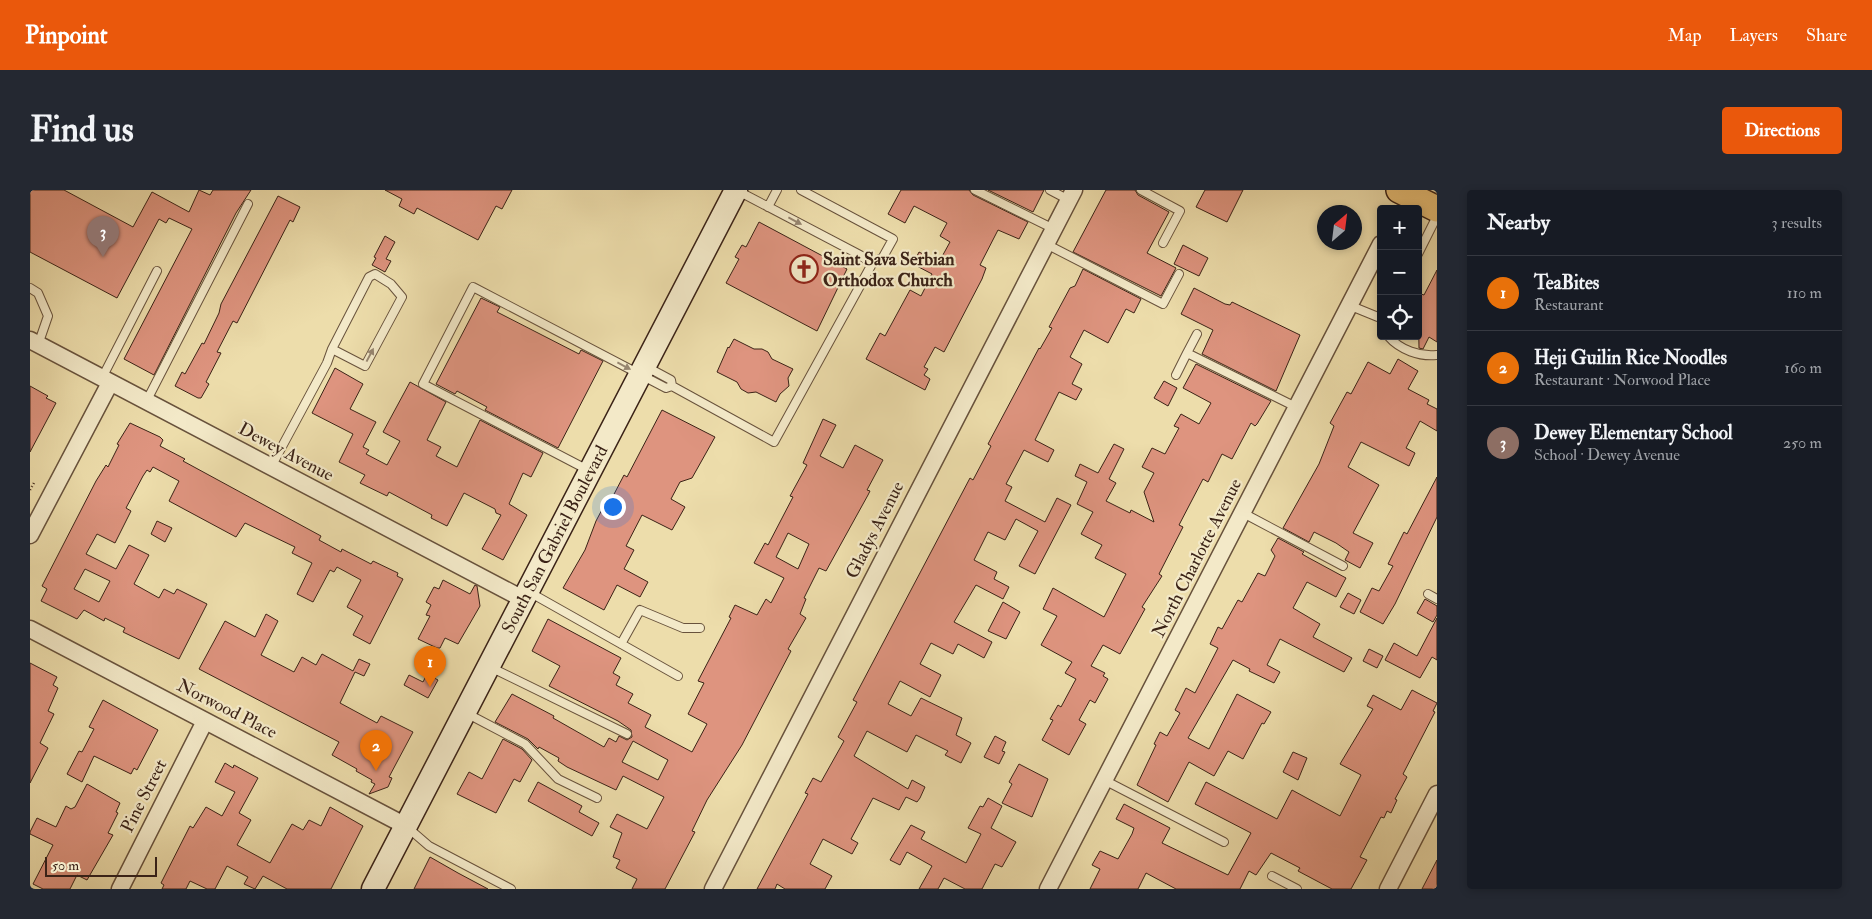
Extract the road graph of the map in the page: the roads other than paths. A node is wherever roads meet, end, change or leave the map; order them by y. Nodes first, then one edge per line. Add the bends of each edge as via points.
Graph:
1 (736, 190) edge
2 (777, 190) edge
3 (801, 190) edge
4 (975, 190) edge
5 (1050, 190) edge
6 (1141, 190) edge
7 (1072, 195) edge
8 (1401, 197) edge
9 (248, 204) dead end
10 (768, 207) junction
11 (1437, 210) edge
12 (1437, 216) edge
13 (1054, 229) junction
14 (1163, 243) dead end
15 (1046, 244) junction
16 (1378, 250) edge
17 (1420, 250) edge
18 (872, 264) junction
19 (157, 271) dead end
20 (1179, 274) dead end
21 (30, 288) edge
22 (1351, 306) junction
23 (1377, 318) edge
24 (1197, 334) dead end
25 (1391, 340) edge
26 (34, 343) edge
27 (332, 349) junction
28 (1187, 353) junction
29 (1437, 355) edge
30 (642, 370) junction
31 (1176, 375) dead end
32 (106, 381) junction
33 (146, 402) junction
34 (1298, 408) junction
35 (271, 467) junction
36 (590, 471) junction
37 (1243, 513) junction
38 (30, 535) edge
39 (1343, 566) dead end
40 (1428, 594) dead end
41 (525, 595) junction
42 (1437, 598) edge
43 (700, 628) dead end
44 (30, 629) edge
45 (621, 644) junction
46 (488, 666) junction
47 (678, 676) dead end
48 (465, 712) junction
49 (205, 721) junction
50 (627, 734) dead end
51 (1104, 780) junction
52 (1437, 794) edge
53 (597, 798) dead end
54 (406, 826) junction
55 (1224, 842) dead end
56 (1272, 876) dead end
57 (377, 888) edge
58 (120, 889) edge
59 (511, 889) edge
60 (713, 889) edge
61 (1048, 889) edge
62 (1297, 889) edge
63 (1388, 889) edge

1 - 10 lane
1 - 30 main road, South San Gabriel Boulevard
2 - 10 lane
3 - 18 lane via 893,239 883,257
4 - 13 lane
5 - 7 lane
6 - 14 lane via 1180,210
7 - 13 street, Gladys Avenue
8 - 11 main road
9 - 33 lane
10 -> 18 lane
12 - 17 lane
13 - 15 street, Gladys Avenue
15 - 20 lane via 1163,304
15 - 60 street, Gladys Avenue
16 - 22 street, North Charlotte Avenue
18 - 30 lane via 774,442 672,386 671,380
19 - 32 lane
21 - 26 lane via 38,293 48,316
22 - 23 lane
22 - 34 street, North Charlotte Avenue
24 - 28 lane
25 - 29 lane via 1412,352
26 - 32 street, Dewey Avenue
27 -> 27 lane via 365,366 402,297 391,284 375,274 369,278
27 - 35 lane
28 - 31 lane
28 - 34 lane
30 - 36 main road, South San Gabriel Boulevard
36 -> 30 lane via 423,384 473,286 608,357
32 - 33 street, Dewey Avenue
32 - 38 street
33 - 35 street, Dewey Avenue
34 - 37 street, North Charlotte Avenue
35 - 41 street, Dewey Avenue
36 - 41 main road, South San Gabriel Boulevard
37 - 39 lane
37 - 51 street, North Charlotte Avenue
40 - 42 lane
41 - 45 lane
41 - 46 main road, South San Gabriel Boulevard
43 - 45 lane via 683,628 640,610
44 - 49 street, Norwood Place
45 - 47 lane
46 - 48 main road, South San Gabriel Boulevard
46 - 50 lane
48 - 53 lane via 524,744 558,779
48 - 54 main road, South San Gabriel Boulevard
49 - 54 street, Norwood Place
49 - 58 street, Pine Street
51 - 55 lane
51 - 61 street, North Charlotte Avenue
52 - 63 street
54 - 57 main road, South San Gabriel Boulevard
54 - 59 lane via 429,846
56 - 62 lane

